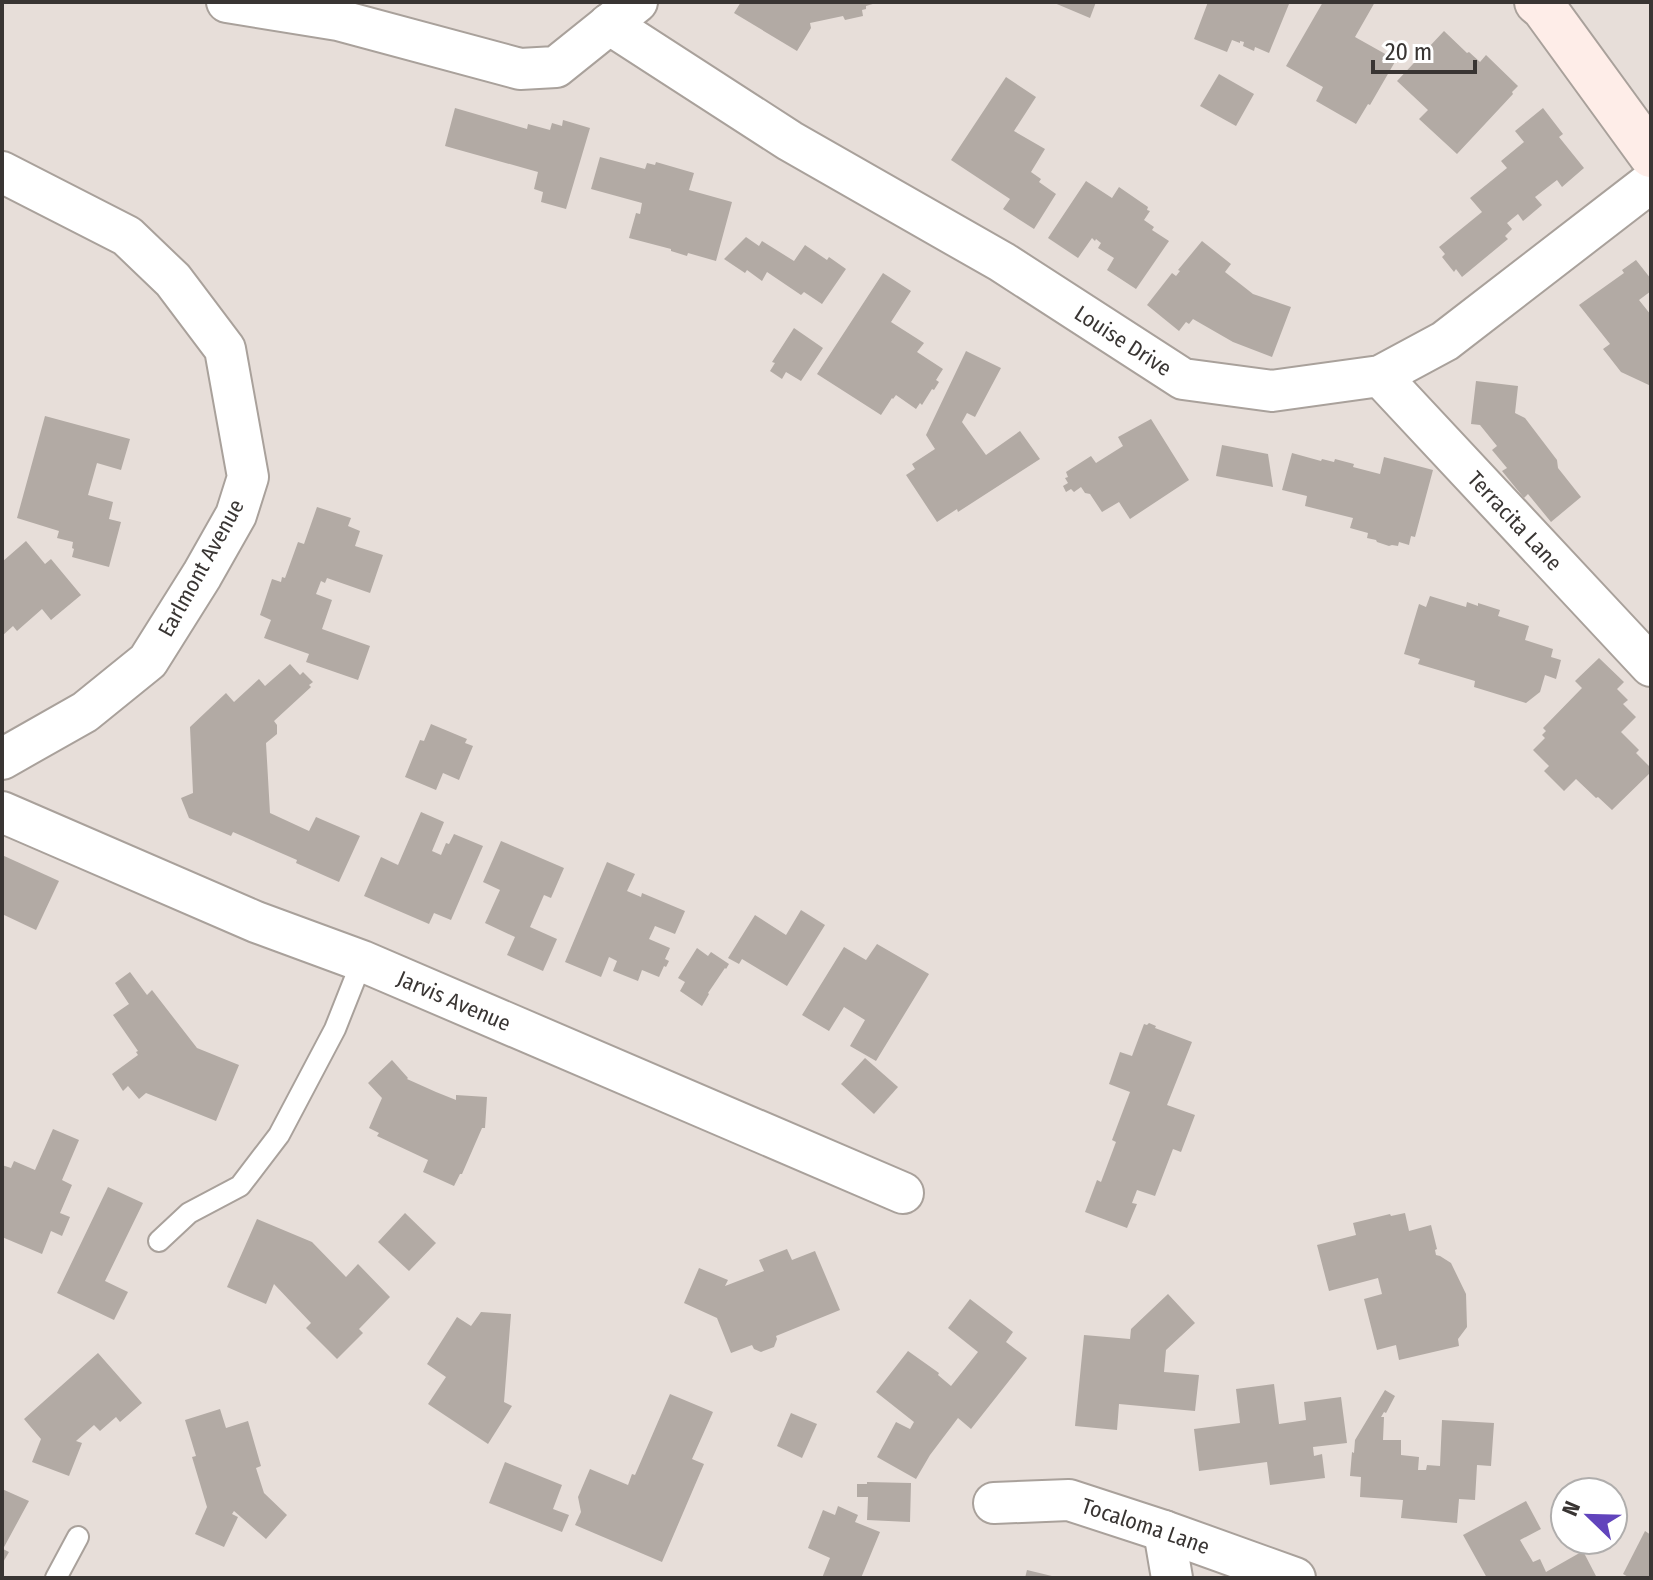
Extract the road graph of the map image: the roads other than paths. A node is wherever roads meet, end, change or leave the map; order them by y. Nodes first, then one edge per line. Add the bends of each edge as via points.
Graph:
1 (227, 2) edge
2 (1537, 2) edge
3 (623, 13) edge
4 (1651, 155) edge
5 (2, 172) edge
6 (1651, 182) edge
7 (1380, 376) junction
8 (1651, 666) edge
9 (2, 759) edge
10 (2, 812) edge
11 (362, 961) junction
12 (903, 1193) dead end
13 (159, 1241) dead end
14 (994, 1503) dead end
15 (1164, 1531) junction
16 (78, 1537) dead end
17 (56, 1578) edge
18 (1172, 1578) edge
19 (1295, 1578) edge

1 - 3 street via 338,20 520,69 556,67
2 - 4 street
3 - 7 street, Louise Drive via 790,141 1002,262 1183,379 1272,391
5 - 9 street, Earlmont Avenue via 127,236 173,280 225,349 248,477 236,515 148,661 85,712
6 - 7 street, Louise Drive via 1445,341
7 - 8 street, Terracita Lane
10 - 11 street, Jarvis Avenue via 256,922
11 - 12 street, Jarvis Avenue
11 - 13 lane via 335,1029 279,1135 240,1186 189,1213
14 - 15 street, Tocaloma Lane via 1069,1500
15 - 18 street
15 - 19 street, Tocaloma Lane
16 - 17 lane

